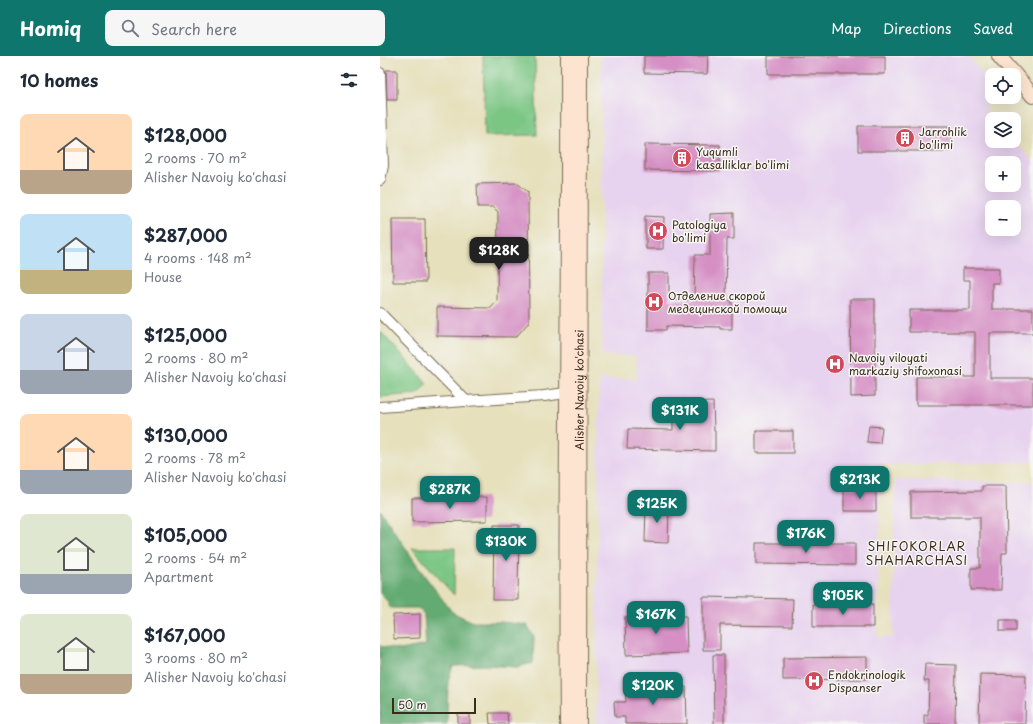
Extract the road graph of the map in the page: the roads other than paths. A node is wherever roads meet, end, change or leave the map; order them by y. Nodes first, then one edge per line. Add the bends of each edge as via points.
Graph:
1 (568, 56) edge
2 (580, 56) edge
3 (999, 56) edge
4 (1011, 56) edge
5 (380, 73) edge
6 (1033, 82) edge
7 (1033, 96) edge
8 (381, 133) edge
9 (380, 180) edge
10 (380, 313) edge
11 (573, 392) junction
12 (466, 401) junction
13 (380, 407) edge
14 (567, 724) edge
15 (579, 724) edge

1 - 11 main road, Alisher Navoiy ko'chasi
2 - 11 main road, Alisher Navoiy ko'chasi
3 - 7 main road
4 - 6 main road
5 - 8 street
8 - 9 street via 383,166
10 - 12 street
11 - 12 street
11 - 14 main road, Alisher Navoiy ko'chasi via 566,608
11 - 15 main road, Alisher Navoiy ko'chasi
12 - 13 street

